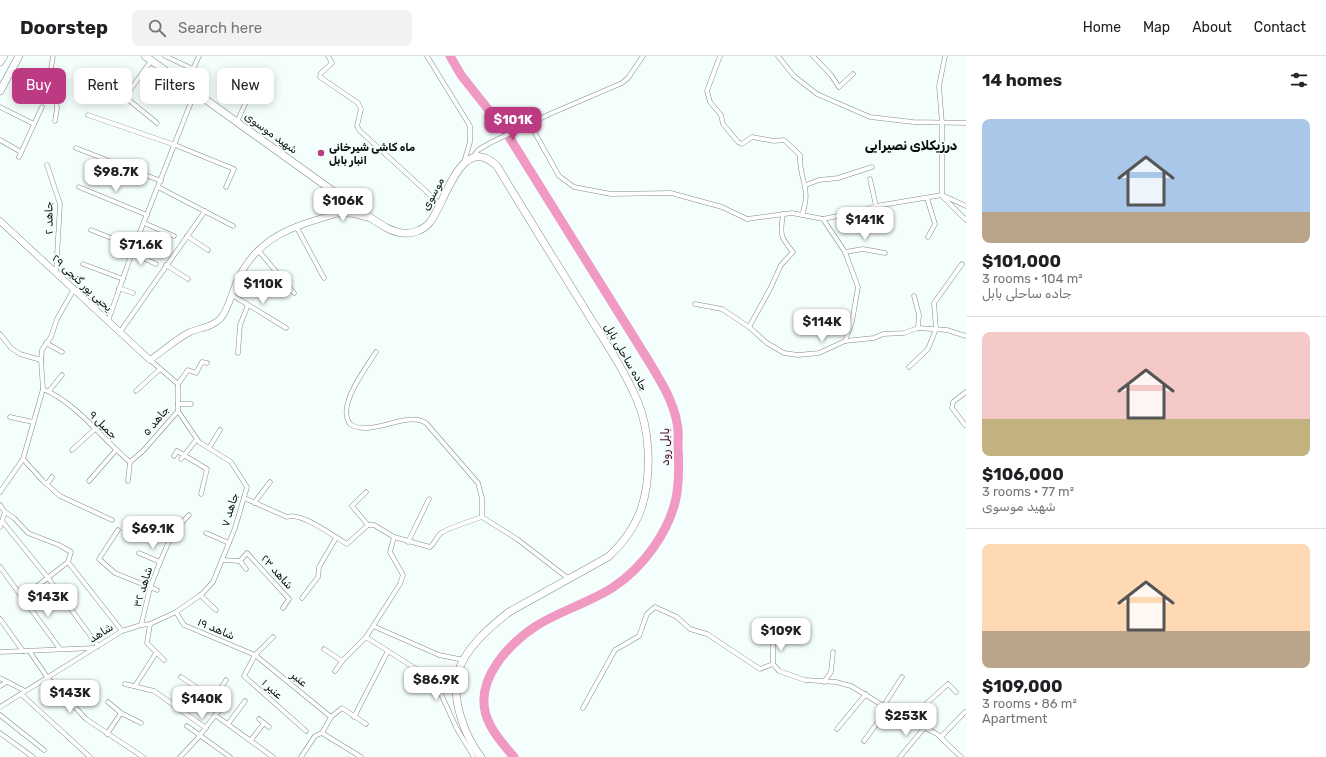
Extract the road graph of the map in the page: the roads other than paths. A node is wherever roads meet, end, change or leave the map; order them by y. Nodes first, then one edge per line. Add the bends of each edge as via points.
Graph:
1 (4, 56) edge
2 (19, 56) edge
3 (53, 56) edge
4 (145, 56) edge
5 (165, 56) edge
6 (199, 56) edge
7 (328, 56) edge
8 (427, 56) edge
9 (643, 56) edge
10 (720, 56) edge
11 (787, 56) edge
12 (813, 56) edge
13 (945, 56) edge
14 (780, 58) edge
15 (152, 61) junction
16 (0, 62) edge
17 (162, 68) edge
18 (853, 74) dead end
19 (132, 88) edge
20 (0, 91) edge
21 (209, 102) edge
22 (132, 103) edge
23 (190, 104) edge
24 (245, 104) edge
25 (0, 107) edge
26 (42, 107) dead end
27 (88, 114) dead end
28 (55, 121) dead end
29 (237, 122) junction
30 (942, 122) junction
31 (157, 123) dead end
32 (966, 123) edge
33 (34, 124) junction
34 (530, 124) junction
35 (0, 140) edge
36 (175, 145) junction
37 (76, 148) dead end
38 (22, 152) junction
39 (19, 157) dead end
40 (472, 159) junction
41 (464, 163) junction
42 (47, 165) dead end
43 (872, 167) dead end
44 (870, 178) dead end
45 (161, 182) junction
46 (806, 185) junction
47 (79, 187) dead end
48 (158, 187) junction
49 (226, 187) dead end
50 (339, 195) junction
51 (942, 195) junction
52 (927, 198) junction
53 (440, 204) junction
54 (876, 206) junction
55 (966, 206) edge
56 (205, 211) junction
57 (862, 211) junction
58 (339, 213) junction
59 (365, 214) joint
60 (783, 214) junction
61 (147, 215) junction
62 (802, 215) junction
63 (823, 219) junction
64 (966, 220) edge
65 (0, 221) edge
66 (378, 222) junction
67 (144, 223) junction
68 (865, 225) dead end
69 (233, 226) dead end
70 (296, 226) junction
71 (92, 230) dead end
72 (174, 236) dead end
73 (187, 236) junction
74 (928, 237) dead end
75 (134, 247) junction
76 (208, 250) dead end
77 (258, 250) junction
78 (845, 252) junction
79 (132, 253) junction
80 (885, 253) dead end
81 (83, 264) dead end
82 (156, 264) dead end
83 (962, 264) dead end
84 (166, 265) junction
85 (56, 273) junction
86 (324, 278) dead end
87 (123, 279) junction
88 (188, 279) dead end
89 (119, 288) junction
90 (74, 289) junction
91 (133, 293) dead end
92 (294, 293) dead end
93 (232, 295) junction
94 (914, 296) dead end
95 (695, 304) dead end
96 (248, 305) junction
97 (108, 321) junction
98 (749, 327) junction
99 (286, 328) dead end
100 (918, 328) junction
101 (936, 329) junction
102 (120, 332) junction
103 (0, 334) edge
104 (966, 336) edge
105 (46, 342) junction
106 (845, 342) junction
107 (62, 352) dead end
108 (376, 352) dead end
109 (238, 353) dead end
110 (41, 360) junction
111 (150, 360) junction
112 (207, 363) dead end
113 (909, 367) dead end
114 (160, 369) junction
115 (62, 374) dead end
116 (178, 384) junction
117 (43, 389) junction
118 (49, 391) junction
119 (136, 391) dead end
120 (966, 392) edge
121 (178, 404) junction
122 (191, 404) dead end
123 (178, 411) junction
124 (10, 417) dead end
125 (33, 422) junction
126 (965, 425) dead end
127 (96, 429) junction
128 (220, 430) dead end
129 (196, 439) junction
130 (209, 448) junction
131 (72, 450) dead end
132 (116, 450) junction
133 (174, 456) dead end
134 (183, 457) junction
135 (23, 459) junction
136 (130, 462) junction
137 (52, 477) dead end
138 (89, 480) dead end
139 (128, 481) dead end
140 (270, 482) dead end
141 (47, 484) junction
142 (0, 490) edge
143 (366, 492) dead end
144 (201, 494) dead end
145 (244, 498) junction
146 (429, 499) dead end
147 (254, 503) junction
148 (0, 505) edge
149 (5, 512) junction
150 (189, 516) dead end
151 (482, 517) junction
152 (112, 520) dead end
153 (2, 521) junction
154 (368, 525) junction
155 (0, 527) edge
156 (118, 530) dead end
157 (206, 533) dead end
158 (394, 537) junction
159 (336, 538) junction
160 (408, 542) junction
161 (229, 543) junction
162 (139, 553) dead end
163 (222, 560) junction
164 (240, 561) junction
165 (68, 562) junction
166 (160, 562) junction
167 (0, 567) edge
168 (246, 569) dead end
169 (48, 578) junction
170 (569, 579) junction
171 (213, 582) joint
172 (150, 588) junction
173 (157, 590) dead end
174 (200, 595) junction
175 (23, 597) junction
176 (302, 598) dead end
177 (283, 608) dead end
178 (216, 610) dead end
179 (176, 612) junction
180 (0, 619) edge
181 (150, 624) junction
182 (141, 625) junction
183 (373, 626) junction
184 (122, 631) junction
185 (273, 637) dead end
186 (366, 637) junction
187 (773, 641) dead end
188 (96, 647) junction
189 (60, 649) junction
190 (324, 649) dead end
191 (388, 651) junction
192 (0, 652) edge
193 (23, 652) junction
194 (30, 652) junction
195 (833, 652) dead end
196 (156, 653) junction
197 (255, 655) junction
198 (164, 660) dead end
199 (464, 660) junction
200 (342, 661) junction
201 (773, 664) junction
202 (335, 671) dead end
203 (47, 677) junction
204 (181, 677) dead end
205 (902, 677) dead end
206 (0, 678) edge
207 (226, 680) dead end
208 (7, 682) junction
209 (824, 682) junction
210 (125, 684) dead end
211 (0, 686) edge
212 (135, 686) junction
213 (956, 692) dead end
214 (23, 693) junction
215 (866, 694) junction
216 (214, 699) junction
217 (245, 701) dead end
218 (108, 702) dead end
219 (884, 705) junction
220 (0, 707) edge
221 (583, 708) dead end
222 (888, 708) junction
223 (965, 712) dead end
224 (121, 713) junction
225 (0, 715) edge
226 (215, 715) junction
227 (331, 717) junction
228 (354, 717) junction
229 (259, 718) dead end
230 (915, 722) junction
231 (141, 723) dead end
232 (264, 723) junction
233 (228, 724) junction
234 (366, 724) dead end
235 (187, 726) dead end
236 (269, 727) dead end
237 (925, 727) junction
238 (206, 728) junction
239 (837, 729) dead end
240 (306, 731) dead end
241 (0, 733) edge
242 (322, 733) junction
243 (107, 734) junction
244 (199, 737) junction
245 (941, 738) junction
246 (251, 740) junction
247 (864, 741) dead end
248 (44, 750) dead end
249 (135, 752) junction
250 (32, 757) edge
251 (90, 757) edge
252 (132, 757) edge
253 (143, 757) edge
254 (180, 757) edge
255 (230, 757) edge
256 (273, 757) edge
257 (301, 757) edge
258 (361, 757) edge
259 (474, 757) edge
260 (481, 757) edge
261 (900, 757) edge
262 (961, 757) edge

1 - 16 main road
2 - 20 main road
3 - 28 street via 49,81 58,109
4 - 15 main road, شهید موسوی
5 - 6 street via 193,69
7 - 53 street via 332,63 320,73 320,77 358,103 361,109 357,126 360,132
8 - 41 street via 470,126 470,142
9 - 34 street via 622,83
10 - 46 street via 707,91 710,102 721,114 723,124 742,144 752,137 784,140 800,156
11 - 14 street
12 - 18 street via 839,87
13 - 30 street via 939,86
14 - 30 street via 794,76 817,94 870,117 913,122
15 - 17 main road, شهید موسوی
15 - 19 street
21 - 29 main road, شهید موسوی
22 - 31 street
23 - 36 street
24 - 29 street
25 - 33 street
26 - 33 street
27 - 36 street
29 - 50 main road, شهید موسوی
30 - 32 street
30 - 51 street
33 - 38 street
34 - 40 street via 481,148
34 - 60 street via 559,176 574,187 611,194 671,193 722,207 748,219
35 - 38 street
36 - 45 street
36 - 49 street via 234,169
37 - 45 street
38 - 39 street
40 - 41 main road, موسوی
40 - 170 main road, جاده ساحلی بابل via 486,159 497,166 623,372 644,418 649,469 642,506 633,528 608,557
41 - 53 main road, موسوی
42 - 85 street, جاهد ۲ via 60,204
43 - 46 street
44 - 54 street
45 - 48 street
46 - 62 street via 807,203
47 - 61 street
48 - 56 street
48 - 61 street
50 - 58 main road via 343,203
50 - 59 main road, شهید موسوی
51 - 52 street
51 - 55 street
51 - 64 street
52 - 54 street
52 - 74 street via 935,224
53 - 66 main road, موسوی via 431,222 414,232 395,231
54 - 57 street
56 - 69 street
56 - 73 street
57 - 63 street
57 - 68 street
58 - 66 main road via 354,214
58 - 70 main road
59 - 66 main road, موسوی
60 - 62 street
60 - 98 street via 780,232 793,252 781,265
61 - 67 street
62 - 63 street
63 - 78 street
65 - 85 main road, یحیی پور گنجی ۲۹
67 - 72 street
67 - 75 street
70 - 77 main road
70 - 86 street
71 - 75 street
73 - 76 street
73 - 84 street
75 - 79 street
77 - 92 street
77 - 93 main road via 238,278
78 - 80 street via 863,249
78 - 106 street via 858,287 852,322
79 - 82 street
79 - 87 street
81 - 87 street
83 - 101 street via 934,303
84 - 88 street
84 - 102 street
85 - 90 main road, یحیی پور گنجی ۲۹
87 - 89 street
89 - 91 street
89 - 97 street
90 - 97 main road, یحیی پور گنجی ۲۹
90 - 105 street
93 - 96 street
93 - 111 main road via 222,318 215,324 190,333
94 - 100 street via 919,315
95 - 98 street via 722,309
96 - 99 street
96 - 109 street via 240,325
97 - 102 main road, یحیی پور گنجی ۲۹
98 - 106 street via 767,343 784,353 819,353
100 - 101 street
100 - 106 street via 904,333 883,334 874,338
101 - 104 street
101 - 113 street via 928,349
102 - 111 main road, یحیی پور گنجی ۲۹
103 - 110 street via 11,348 20,354
105 - 107 street
105 - 110 street
108 - 151 street via 352,393 346,410 347,421 360,428 418,420 426,423 478,483 482,498
110 - 117 street
111 - 114 street
112 - 116 street via 202,362 196,374 188,370
114 - 116 street
114 - 119 street
115 - 118 street
116 - 121 street, جاهد ۵
117 - 118 street, جمیل ۹
117 - 125 street
118 - 127 street, جمیل ۹
120 - 126 street via 953,402 952,408
121 - 122 street
121 - 123 street, جاهد ۵
123 - 129 street, جاهد ۷
123 - 136 street, جاهد ۵
124 - 125 street
125 - 135 street
127 - 131 street
127 - 132 street, جمیل ۹
128 - 130 street
129 - 130 street, جاهد ۷
129 - 134 street
130 - 145 street, جاهد ۷ via 231,462 247,487
132 - 136 street, جمیل ۹
132 - 138 street
133 - 134 street via 177,451
134 - 144 street via 207,469
135 - 141 street
135 - 142 street
136 - 139 street
137 - 141 street
140 - 147 street
141 - 152 street via 60,496
143 - 154 street via 352,506
145 - 147 street
145 - 161 street, جاهد ۷
146 - 160 street
147 - 159 street via 287,517 311,522
148 - 149 street
149 - 153 street
149 - 165 street via 28,533 71,552
150 - 166 street, شاهد ۳۲ via 174,532
151 - 160 street via 444,530 430,547
151 - 170 street via 517,539
153 - 155 street
153 - 169 street
154 - 158 street via 374,525
154 - 159 street via 347,544
156 - 172 street via 99,559 115,573
157 - 161 street
158 - 160 street
158 - 183 street via 390,552 403,575
159 - 176 street via 319,567 318,577
161 - 163 street, جاهد ۷
162 - 166 street
163 - 164 street, شاهد ۲۳
163 - 171 street, جاهد ۷
164 - 168 street
164 - 177 street, شاهد ۲۳ via 247,553 289,599
165 - 169 street
165 - 184 street
166 - 172 street, شاهد ۳۲
167 - 175 street
169 - 175 street
169 - 188 street
170 - 199 main road, جاده ساحلی بابل via 509,612 496,622
171 - 174 street, شاهد
172 - 173 street
172 - 182 street, شاهد ۳۲
174 - 178 street
174 - 179 street, شاهد
175 - 189 street
179 - 181 street, شاهد
179 - 197 street, شاهد ۱۹ via 184,625
180 - 193 street
181 - 182 street, شاهد
181 - 196 street via 148,643
182 - 184 street, شاهد
183 - 186 street
183 - 199 street via 439,655
184 - 188 street, شاهد
185 - 197 street
186 - 191 street
186 - 200 street
187 - 201 street
188 - 189 street
188 - 203 street, شاهد
189 - 194 street
190 - 200 street
191 - 228 street
191 - 259 street via 435,681 457,729
192 - 193 street
193 - 194 street
194 - 203 street
195 - 209 street via 831,672
196 - 198 street
196 - 212 street
197 - 227 street, عنبر
197 - 240 street, عنیر ۱ via 244,676
199 - 260 main road, جاده ساحلی بابل via 458,672 459,713
200 - 202 street
201 - 209 street via 779,671 805,680
201 - 221 street via 760,669 707,634 690,629 677,617 655,607 647,614 638,636 615,650
203 - 214 street, شاهد
203 - 243 street via 86,719
204 - 216 street
205 - 219 street
206 - 208 street
207 - 216 street
208 - 211 street
208 - 214 street
209 - 215 street via 851,686
210 - 212 street
212 - 238 street via 154,692
213 - 230 street via 948,684 927,703
214 - 220 street, شاهد
214 - 251 street
215 - 219 street
215 - 239 street
216 - 226 street via 223,705
217 - 233 street
218 - 224 street
219 - 222 street
222 - 230 street
222 - 247 street
223 - 245 street
224 - 231 street
224 - 243 street
225 - 248 street
226 - 233 street
226 - 238 street
227 - 228 street via 342,708
227 - 242 street
228 - 234 street
229 - 232 street
230 - 237 street
232 - 236 street
232 - 246 street
233 - 246 street
235 - 244 street
237 - 245 street
237 - 261 street
238 - 244 street
241 - 250 street
242 - 257 street via 315,736
242 - 258 street
243 - 249 street
244 - 254 street
244 - 255 street
245 - 262 street
246 - 256 street
249 - 252 street
249 - 253 street

